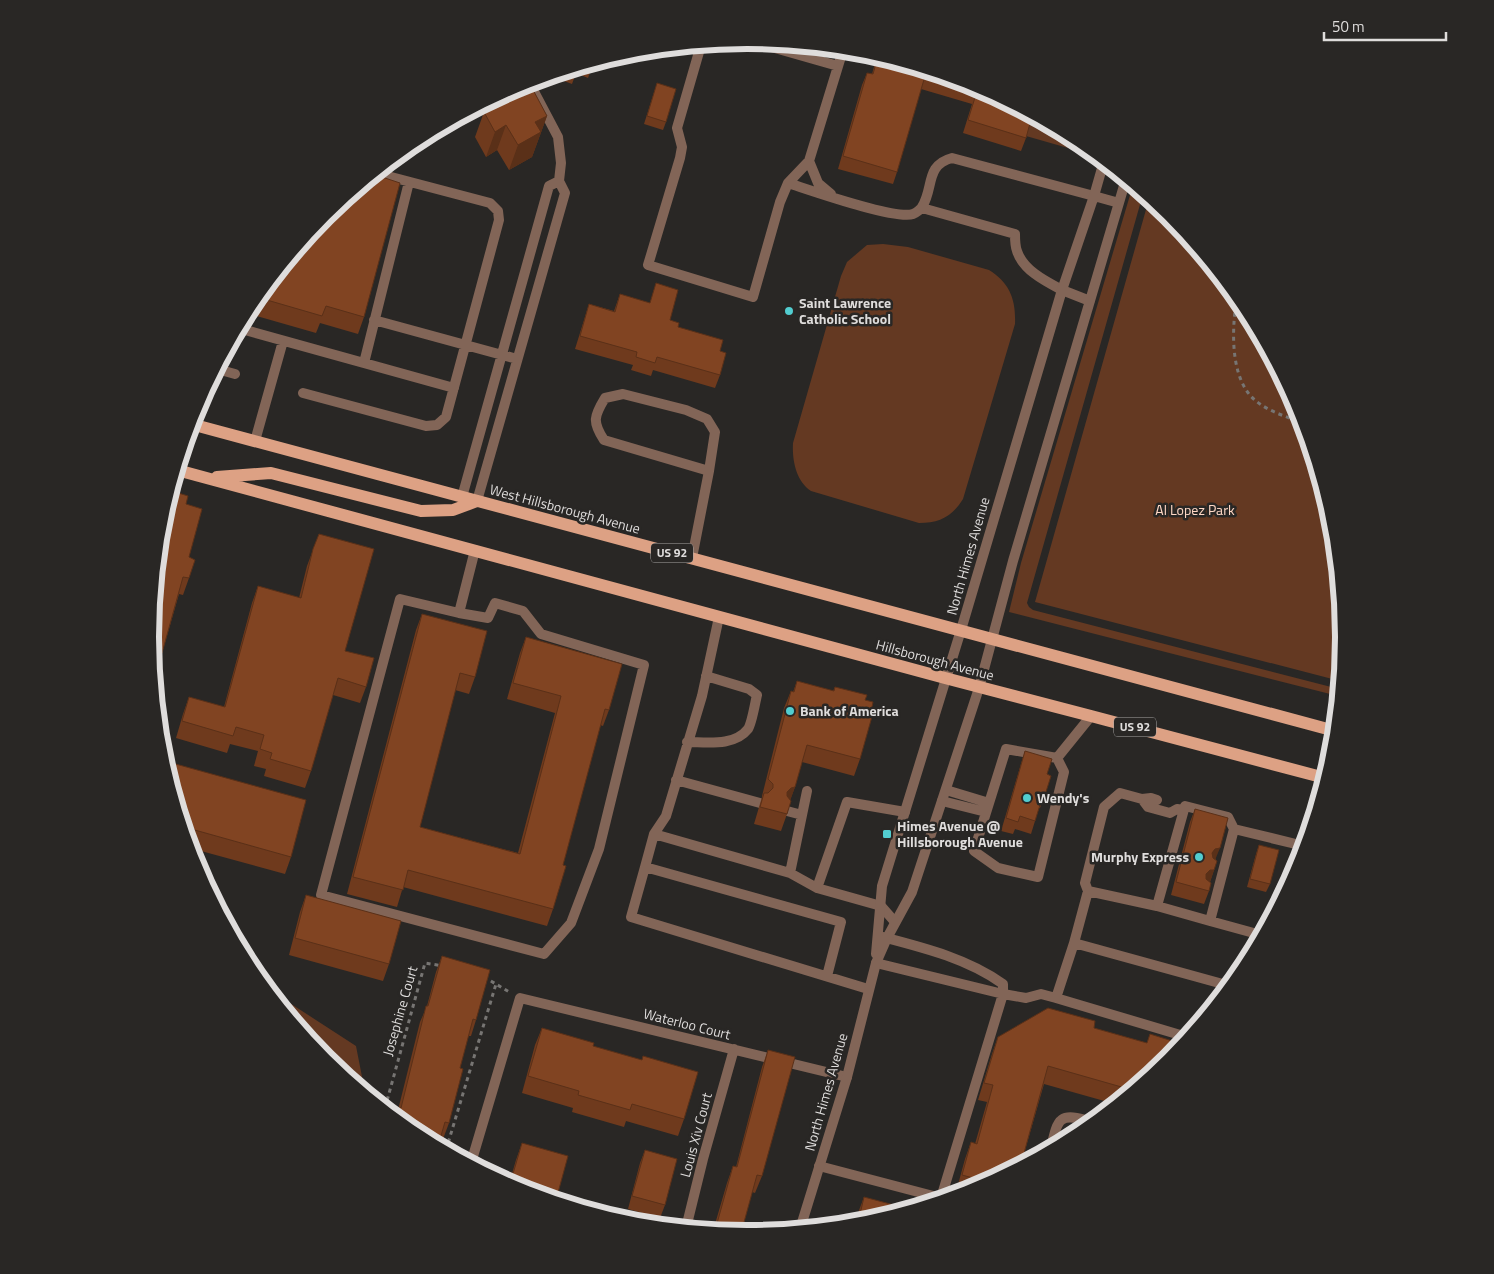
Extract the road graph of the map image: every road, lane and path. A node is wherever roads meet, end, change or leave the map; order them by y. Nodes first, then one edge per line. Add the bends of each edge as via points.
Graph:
1 (782, 50) edge
2 (699, 51) edge
3 (841, 57) edge
4 (838, 66) junction
5 (533, 90) edge
6 (809, 161) junction
7 (1102, 168) edge
8 (383, 175) edge
9 (559, 181) junction
10 (409, 182) junction
11 (788, 183) junction
12 (1124, 186) edge
13 (834, 196) junction
14 (1094, 196) junction
15 (1119, 203) junction
16 (922, 208) junction
17 (1062, 290) junction
18 (1090, 301) junction
19 (1236, 310) edge
20 (374, 320) junction
21 (246, 330) edge
22 (283, 340) junction
23 (466, 344) junction
24 (502, 354) junction
25 (517, 358) junction
26 (364, 363) junction
27 (223, 371) edge
28 (235, 374) dead end
29 (454, 388) junction
30 (303, 393) dead end
31 (1293, 419) edge
32 (199, 426) edge
33 (255, 441) junction
34 (710, 471) junction
35 (183, 472) edge
36 (207, 478) junction
37 (462, 497) junction
38 (476, 501) junction
39 (474, 550) junction
40 (692, 558) junction
41 (459, 613) junction
42 (719, 617) junction
43 (961, 630) junction
44 (994, 639) junction
45 (706, 676) junction
46 (945, 678) junction
47 (979, 688) junction
48 (1091, 716) junction
49 (1328, 729) edge
50 (687, 742) junction
51 (1057, 758) junction
52 (1318, 776) edge
53 (676, 780) junction
54 (946, 790) junction
55 (807, 791) dead end
56 (1142, 799) junction
57 (942, 800) junction
58 (1157, 800) dead end
59 (760, 804) edge
60 (987, 808) junction
61 (1177, 808) junction
62 (787, 811) edge
63 (905, 812) junction
64 (802, 815) junction
65 (1234, 829) junction
66 (654, 834) junction
67 (1297, 844) edge
68 (645, 867) junction
69 (790, 873) junction
70 (817, 888) junction
71 (1088, 891) junction
72 (881, 906) junction
73 (1157, 906) junction
74 (1210, 921) junction
75 (895, 922) junction
76 (1255, 933) edge
77 (882, 937) junction
78 (1074, 943) junction
79 (876, 963) junction
80 (450, 967) edge
81 (482, 976) edge
82 (827, 976) junction
83 (496, 984) junction
84 (1222, 984) edge
85 (868, 989) junction
86 (1003, 994) junction
87 (520, 998) junction
88 (1056, 998) junction
89 (1180, 1035) edge
90 (734, 1050) junction
91 (847, 1077) junction
92 (387, 1102) edge
93 (1083, 1119) edge
94 (1053, 1139) edge
95 (448, 1143) edge
96 (473, 1157) edge
97 (819, 1166) junction
98 (944, 1191) edge
99 (932, 1195) edge
100 (688, 1222) edge
101 (802, 1222) edge

1 - 4 street
2 - 11 street via 677,128 682,147 680,158 648,265 753,297
3 - 4 street
4 - 6 street
5 - 9 street via 558,137
6 - 11 street
6 - 13 street via 818,183
7 - 14 street, North Himes Avenue
8 - 10 street
9 - 24 street via 549,186
9 - 25 street via 565,193
10 - 20 street
10 - 23 street via 490,203 498,211 499,220
11 - 13 street
12 - 15 street, North Himes Avenue
13 - 16 street via 881,212 913,214
14 - 15 street
14 - 16 street via 952,158 936,165
14 - 17 street, North Himes Avenue
15 - 18 street, North Himes Avenue
16 - 17 street via 1015,234 1022,260 1034,273
17 - 18 street
17 - 43 street, North Himes Avenue
18 - 44 street, North Himes Avenue via 1013,561
19 - 31 path via 1233,338 1242,382 1260,404
20 - 23 street
20 - 26 street
21 - 22 street
22 - 26 street
22 - 33 street
23 - 24 street
23 - 29 street
24 - 25 street
24 - 37 street
25 - 38 street
26 - 29 street
27 - 28 street
29 - 30 street via 446,416 437,425 426,426
32 - 33 main road, West Hillsborough Avenue / US 92
33 - 37 main road, West Hillsborough Avenue / US 92
34 - 34 street via 715,432 706,419 686,410 623,394 605,398 596,412 596,428 604,440
34 - 40 street
35 - 36 main road, US 92
36 - 38 main road via 270,473 421,511 453,510
36 - 39 main road, US 92
37 - 38 main road, West Hillsborough Avenue / US 92
38 - 40 main road, West Hillsborough Avenue / US 92
39 - 41 street
39 - 42 main road, Hillsborough Avenue / US 92
40 - 43 main road, West Hillsborough Avenue / US 92
41 - 41 street via 400,599 321,895 544,954 571,923 599,849 644,665 541,634 523,611 495,603 488,618
42 - 45 street
42 - 46 main road, Hillsborough Avenue / US 92
43 - 44 main road, US 92
43 - 46 street, North Himes Avenue
44 - 47 street, North Himes Avenue
44 - 49 main road, US 92
45 - 50 street
45 - 50 street via 749,689 757,695 748,729 737,738 723,742
46 - 47 main road, Hillsborough Avenue / US 92
46 - 63 street, North Himes Avenue
47 - 48 main road, Hillsborough Avenue / US 92
47 - 54 street, North Himes Avenue
48 - 51 street
48 - 52 main road, Hillsborough Avenue / US 92
50 - 53 street
51 - 60 street via 1006,749
51 - 60 street via 1064,772 1038,877 998,868 974,851
53 - 59 street
53 - 66 street via 666,816
54 - 57 street, North Himes Avenue
54 - 60 street
55 - 64 street
56 - 58 street
56 - 61 street via 1148,806 1170,813
56 - 71 street via 1120,793 1104,807 1085,883
57 - 60 street
57 - 75 street, North Himes Avenue via 912,892
61 - 65 street via 1185,806 1228,817
61 - 73 street via 1182,834 1170,879
62 - 64 street
63 - 70 street via 847,802
63 - 72 street, North Himes Avenue via 882,886
64 - 69 street
65 - 67 street
65 - 74 street via 1218,869
66 - 68 street
66 - 69 street
68 - 82 street via 631,917
68 - 82 street via 841,922
69 - 70 street
70 - 72 street
71 - 73 street
71 - 78 street
72 - 75 street
72 - 77 street, North Himes Avenue
73 - 74 street
74 - 76 street
75 - 77 street, North Himes Avenue
77 - 79 street, North Himes Avenue
77 - 86 street via 958,959 987,972 1003,984
78 - 84 street
78 - 88 street
79 - 85 street, North Himes Avenue
79 - 86 street
80 - 92 path, Josephine Court via 425,963
81 - 83 path
82 - 85 street
83 - 87 path
83 - 95 path
85 - 91 street, North Himes Avenue
86 - 88 street via 1026,998 1041,994
86 - 98 street
87 - 90 street, Waterloo Court
87 - 96 street
88 - 89 street
90 - 91 street, Waterloo Court
90 - 100 street, Louis Xiv Court
91 - 97 street, North Himes Avenue
93 - 94 street via 1062,1119 1056,1124
97 - 99 street
97 - 101 street, North Himes Avenue

